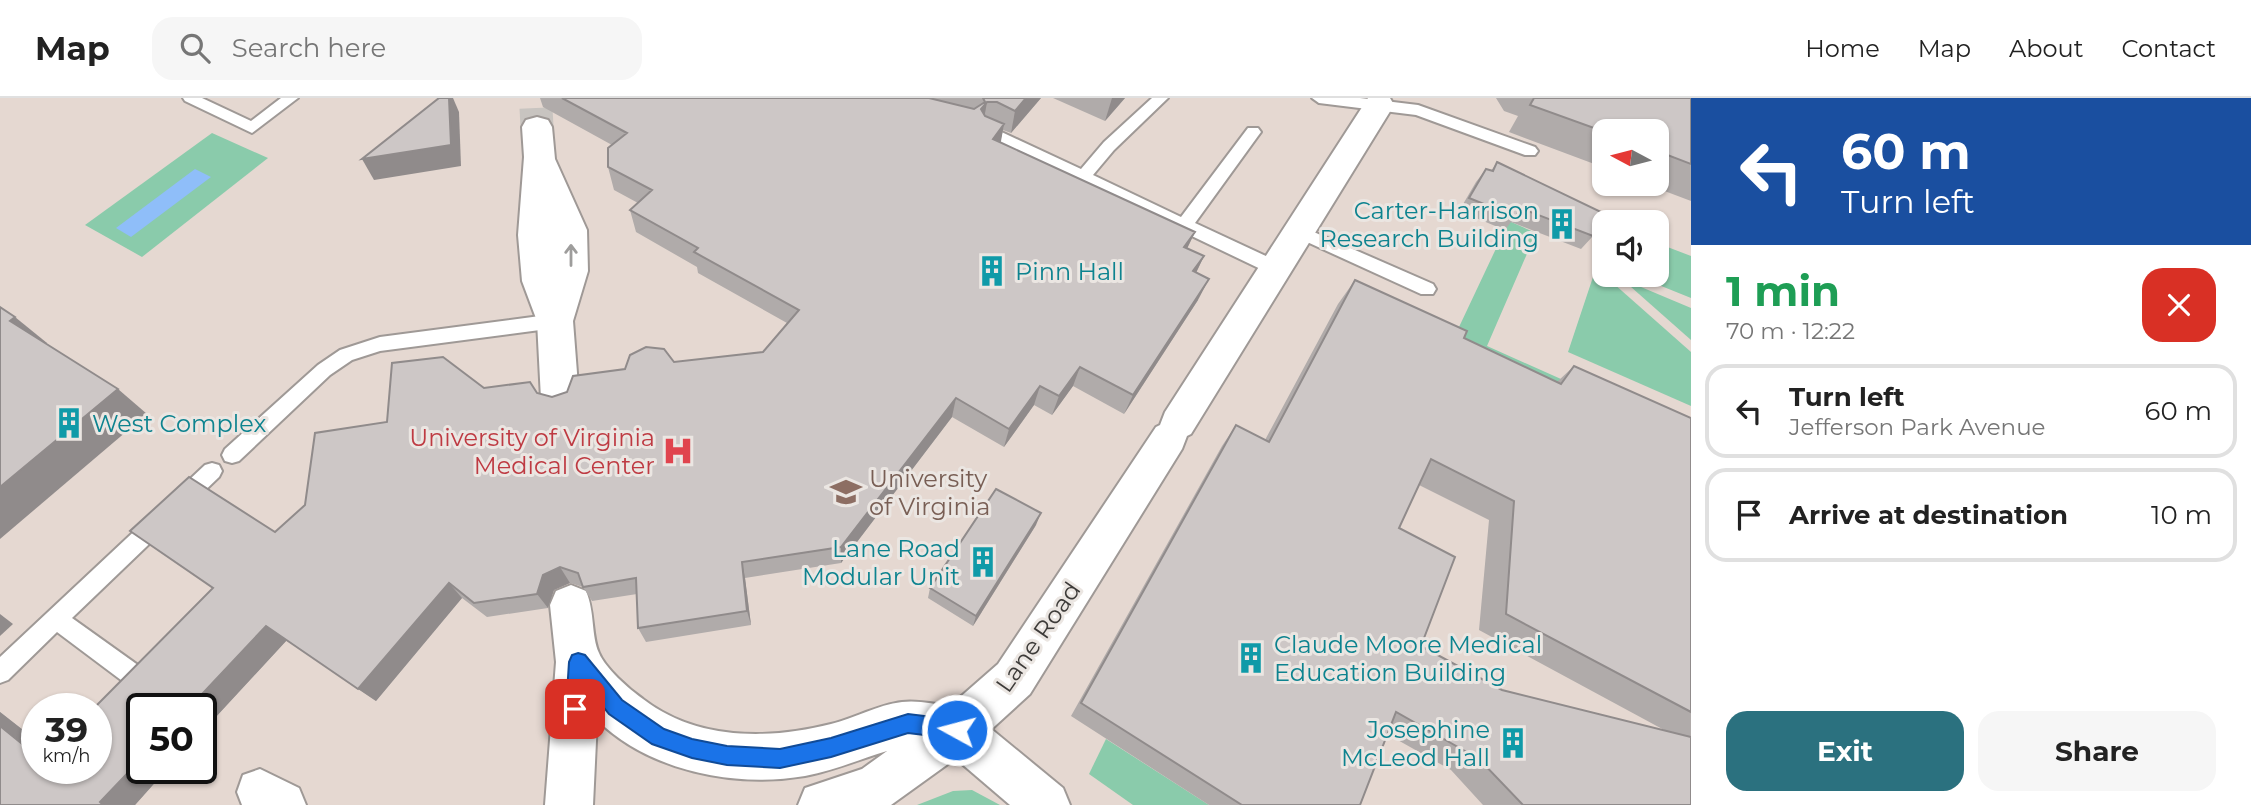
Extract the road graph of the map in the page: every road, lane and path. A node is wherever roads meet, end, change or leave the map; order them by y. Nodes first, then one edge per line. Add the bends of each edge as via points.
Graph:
1 (190, 98) edge
2 (291, 98) edge
3 (1161, 98) edge
4 (1319, 98) edge
5 (1381, 102) edge
6 (537, 122) tunnel mouth
7 (988, 132) edge
8 (1253, 132) dead end
9 (1530, 151) dead end
10 (1083, 177) junction
11 (1184, 225) junction
12 (1300, 232) junction
13 (1277, 269) junction
14 (1427, 289) dead end
15 (555, 321) junction
16 (560, 399) edge
17 (232, 455) dead end
18 (212, 471) dead end
19 (571, 605) dead end
20 (56, 619) junction
21 (578, 662) junction
22 (0, 672) edge
23 (141, 681) edge
24 (957, 730) junction
25 (569, 805) edge
26 (822, 805) edge
27 (1046, 805) edge

1 - 2 lane via 252,128
3 - 10 lane
4 - 5 lane
5 - 9 lane via 1418,110
5 - 12 street, Lane Road
6 - 15 street via 535,235 540,281
7 - 10 lane
8 - 11 lane
10 - 11 lane
11 - 13 lane
12 - 13 street, Lane Road
12 - 14 lane
13 - 24 street, Lane Road via 1014,679
15 - 16 street
15 - 17 lane via 380,344 346,355
18 - 20 lane
19 - 21 street
20 - 22 lane
20 - 23 lane
21 - 24 street via 615,707 658,737 727,756 780,758 908,724
21 - 25 street
24 - 26 street, Lane Road via 874,788
24 - 27 street

